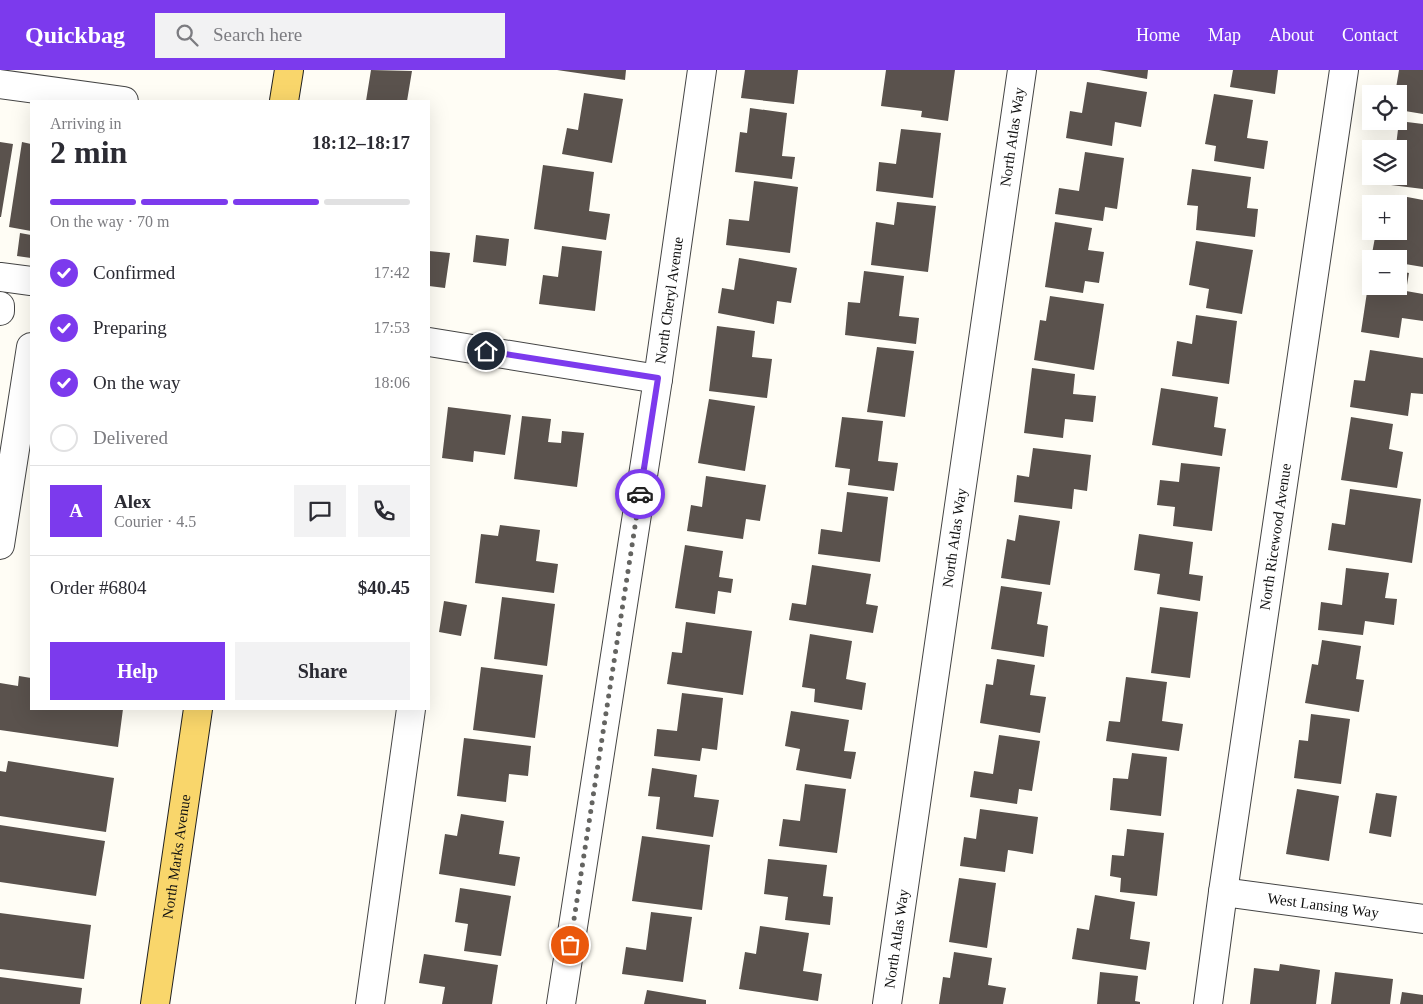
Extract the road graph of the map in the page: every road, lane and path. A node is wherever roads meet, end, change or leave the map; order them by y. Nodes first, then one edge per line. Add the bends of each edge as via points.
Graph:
1 (289, 70) edge
2 (702, 70) edge
3 (1022, 70) edge
4 (1344, 70) edge
5 (0, 84) edge
6 (117, 100) edge
7 (284, 100) edge
8 (0, 277) edge
9 (30, 281) edge
10 (0, 306) edge
11 (0, 311) edge
12 (430, 342) edge
13 (30, 353) edge
14 (658, 378) junction
15 (0, 545) edge
16 (198, 710) edge
17 (411, 710) edge
18 (1223, 892) junction
19 (1423, 919) edge
20 (155, 1004) edge
21 (370, 1004) edge
22 (561, 1004) edge
23 (887, 1004) edge
24 (1208, 1004) edge

1 - 7 main road
2 - 14 street, North Cheryl Avenue
3 - 23 street, North Atlas Way
4 - 18 street, North Ricewood Avenue
5 - 6 street
8 - 9 street
10 - 11 street
12 - 14 street
13 - 15 street
14 - 22 street, North Cheryl Avenue
16 - 20 main road, North Marks Avenue
17 - 21 street
18 - 19 street, West Lansing Way
18 - 24 street, North Ricewood Avenue

